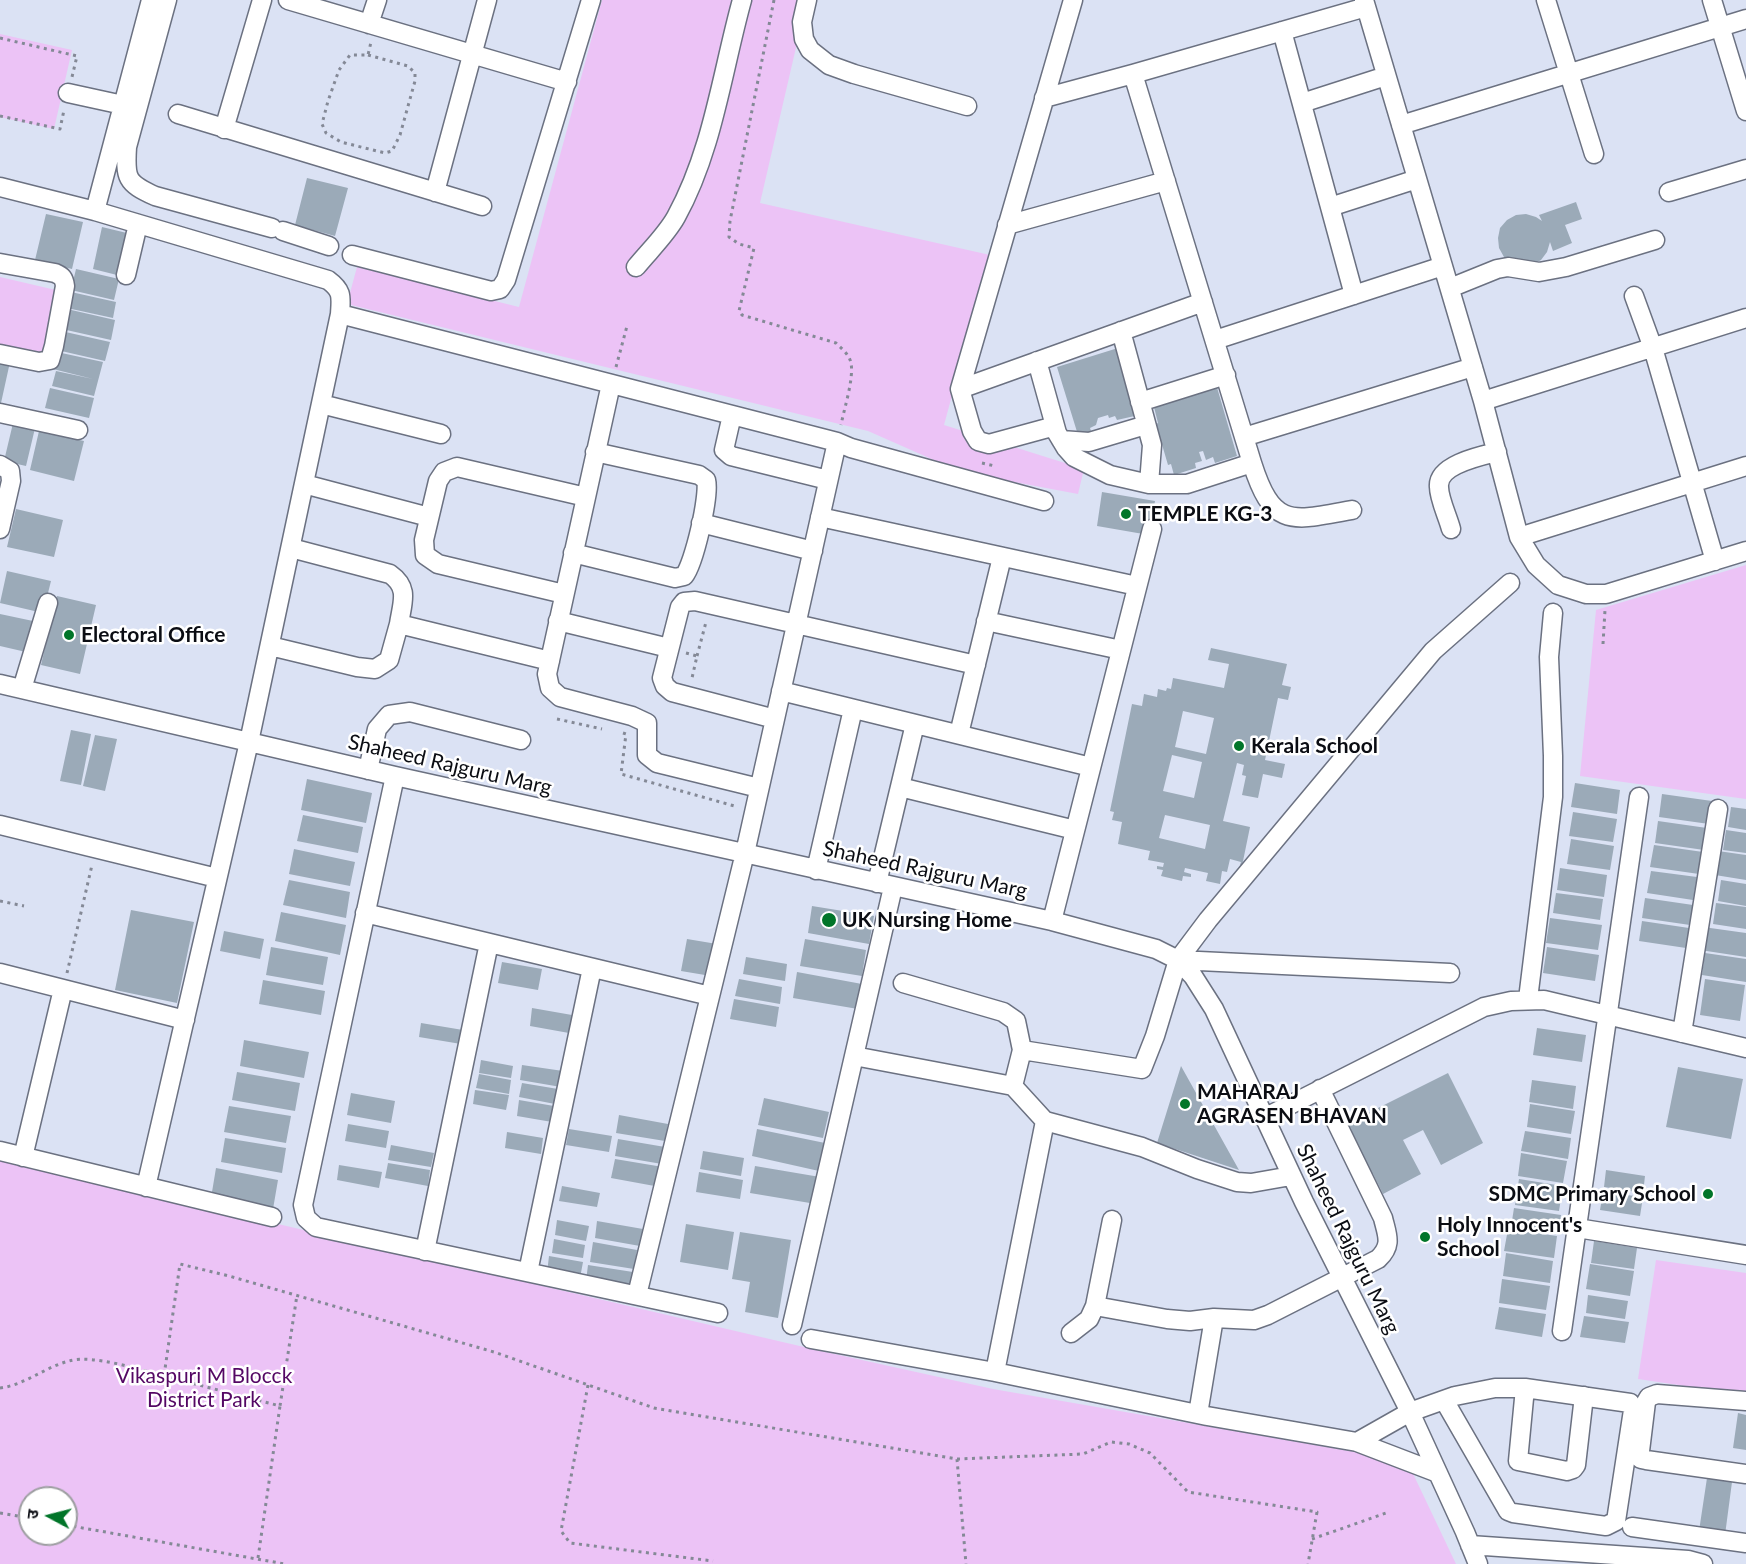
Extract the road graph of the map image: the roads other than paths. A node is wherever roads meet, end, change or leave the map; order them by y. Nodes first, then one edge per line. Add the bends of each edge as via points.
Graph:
1 (151, 0) edge
2 (167, 0) edge
3 (262, 0) edge
4 (288, 0) edge
5 (376, 0) edge
6 (487, 0) edge
7 (591, 0) edge
8 (742, 0) edge
9 (807, 0) edge
10 (1073, 0) edge
11 (1546, 0) edge
12 (1712, 0) edge
13 (1365, 3) edge
14 (1746, 19) edge
15 (372, 25) junction
16 (1721, 27) junction
17 (1282, 31) junction
18 (471, 54) junction
19 (1133, 74) junction
20 (1568, 74) junction
21 (1386, 76) junction
22 (567, 82) junction
23 (68, 93) road end
24 (1044, 98) junction
25 (1302, 103) junction
26 (123, 105) junction
27 (967, 106) dead end
28 (1746, 111) edge
29 (178, 114) dead end
30 (1401, 125) junction
31 (224, 129) junction
32 (1594, 154) dead end
33 (1746, 169) edge
34 (1417, 179) junction
35 (1166, 181) junction
36 (0, 188) edge
37 (435, 192) junction
38 (1669, 192) dead end
39 (482, 206) dead end
40 (1330, 207) junction
41 (95, 211) junction
42 (138, 224) junction
43 (1007, 225) junction
44 (306, 238) junction
45 (1655, 240) dead end
46 (329, 246) dead end
47 (352, 255) dead end
48 (0, 263) edge
49 (1443, 266) junction
50 (636, 267) dead end
51 (297, 270) junction
52 (126, 274) dead end
53 (1450, 288) junction
54 (1354, 295) junction
55 (1634, 296) dead end
56 (1203, 302) junction
57 (340, 314) junction
58 (1746, 318) edge
59 (1121, 331) junction
60 (1215, 340) junction
61 (1653, 348) junction
62 (0, 354) edge
63 (1037, 361) junction
64 (1473, 367) junction
65 (1226, 375) junction
66 (611, 384) junction
67 (960, 389) junction
68 (1483, 401) junction
69 (1140, 402) junction
70 (321, 404) junction
71 (0, 413) edge
72 (732, 415) junction
73 (1146, 424) junction
74 (78, 430) dead end
75 (1058, 433) junction
76 (441, 434) dead end
77 (1244, 437) junction
78 (837, 442) junction
79 (595, 452) junction
80 (1497, 452) junction
81 (1252, 463) junction
82 (0, 465) edge
83 (1746, 466) edge
84 (828, 480) junction
85 (1693, 483) junction
86 (304, 484) junction
87 (1149, 484) junction
88 (586, 497) junction
89 (1044, 501) dead end
90 (1352, 510) dead end
91 (820, 517) junction
92 (429, 518) junction
93 (701, 523) junction
94 (0, 529) edge
95 (1152, 529) dead end
96 (1451, 529) dead end
97 (1519, 537) junction
98 (291, 548) junction
99 (813, 551) junction
100 (1746, 551) edge
101 (573, 553) junction
102 (1002, 557) junction
103 (1715, 561) junction
104 (1510, 583) dead end
105 (1137, 586) junction
106 (564, 594) junction
107 (48, 603) dead end
108 (1553, 613) dead end
109 (558, 621) junction
110 (986, 621) junction
111 (399, 624) junction
112 (796, 625) junction
113 (270, 646) junction
114 (669, 648) junction
115 (1121, 650) junction
116 (550, 661) junction
117 (976, 665) junction
118 (0, 684) edge
119 (22, 689) junction
120 (781, 691) junction
121 (853, 709) junction
122 (775, 719) junction
123 (915, 724) junction
124 (959, 734) junction
125 (521, 740) dead end
126 (249, 742) junction
127 (1091, 767) junction
128 (368, 770) junction
129 (394, 776) junction
130 (900, 787) junction
131 (759, 788) junction
132 (1640, 797) dead end
133 (1718, 809) dead end
134 (0, 825) edge
135 (1075, 830) junction
136 (745, 853) junction
137 (816, 870) junction
138 (217, 878) junction
139 (885, 885) junction
140 (365, 913) junction
141 (1053, 921) junction
142 (489, 943) junction
143 (1178, 960) junction
144 (592, 968) junction
145 (0, 973) edge
146 (1450, 973) dead end
147 (903, 983) dead end
148 (63, 989) junction
149 (710, 996) junction
150 (1536, 999) junction
151 (1608, 1015) junction
152 (185, 1020) junction
153 (1682, 1033) junction
154 (1746, 1048) edge
155 (1022, 1050) junction
156 (854, 1056) junction
157 (1012, 1086) junction
158 (1320, 1089) junction
159 (1263, 1118) junction
160 (1046, 1121) junction
161 (0, 1151) edge
162 (23, 1157) junction
163 (1292, 1176) junction
164 (146, 1187) junction
165 (272, 1217) dead end
166 (1112, 1221) dead end
167 (1577, 1228) junction
168 (424, 1251) junction
169 (1746, 1255) edge
170 (528, 1272) junction
171 (1342, 1278) junction
172 (637, 1295) junction
173 (1095, 1306) junction
174 (718, 1313) dead end
175 (1214, 1318) junction
176 (792, 1325) dead end
177 (1562, 1330) dead end
178 (1071, 1333) dead end
179 (811, 1339) dead end
180 (995, 1372) junction
181 (1525, 1388) junction
182 (1584, 1396) junction
183 (1444, 1400) junction
184 (1746, 1401) edge
185 (1410, 1413) junction
186 (1198, 1414) junction
187 (1357, 1442) junction
188 (1438, 1473) junction
189 (1746, 1474) edge
190 (1632, 1527) dead end
191 (1746, 1543) edge
192 (1470, 1545) junction
193 (1478, 1564) edge
194 (1703, 1564) edge

1 - 26 street
2 - 44 street via 127,147 127,178 155,196
3 - 31 street
4 - 15 street
5 - 15 street
6 - 18 street
7 - 22 street
8 - 50 street via 703,154 687,195 675,219
9 - 27 street via 802,22 804,39 810,50 829,65
10 - 24 street
11 - 20 street
12 - 16 street
13 - 17 street
13 - 21 street
14 - 16 street
15 - 18 street
16 - 20 street
16 - 28 street
17 - 19 street
17 - 25 street
18 - 22 street
18 - 37 street
19 - 24 street
19 - 35 street
20 - 30 street
20 - 32 street
21 - 25 street
21 - 30 street
22 - 47 street via 500,289 491,291
23 - 26 street
24 - 43 street
25 - 40 street
26 - 41 street
29 - 31 street
30 - 34 street
31 - 37 street
33 - 38 street
34 - 40 street
34 - 49 street
35 - 43 street
35 - 56 street
36 - 41 street
37 - 39 street
40 - 54 street
41 - 42 street
42 - 51 street
42 - 52 street
43 - 67 street
44 - 46 street
44 - 51 street
45 - 53 street via 1539,272 1497,269
48 - 62 street via 55,273 65,280 65,286 50,360 39,362
49 - 53 street
49 - 54 street
51 - 57 street via 328,280 338,288
53 - 64 street
54 - 60 street
55 - 61 street
56 - 59 street
56 - 60 street
57 - 66 street
57 - 70 street
58 - 61 street
59 - 63 street
59 - 69 street
60 - 65 street
61 - 68 street
61 - 85 street
63 - 67 street
63 - 75 street
64 - 68 street
64 - 77 street
65 - 69 street
65 - 77 street
66 - 72 street
66 - 79 street
67 - 75 street via 978,441 989,444
68 - 80 street
69 - 73 street
70 - 76 street
70 - 86 street
71 - 74 street
72 - 78 street
72 - 84 street via 724,450 731,456
73 - 75 street via 1089,442
73 - 87 street via 1152,445
75 - 87 street via 1074,457 1110,475
77 - 81 street
78 - 84 street
78 - 89 street
79 - 88 street
79 - 93 street via 706,480
80 - 96 street via 1464,461 1444,473 1438,488
80 - 97 street
81 - 87 street via 1187,484
81 - 90 street via 1266,500 1277,512 1313,517
82 - 94 street via 10,471 11,481
83 - 85 street
84 - 91 street
85 - 97 street
85 - 103 street
86 - 92 street
86 - 98 street
88 - 92 street via 458,467 444,472 438,481
88 - 101 street
91 - 99 street
91 - 102 street
92 - 106 street via 425,555 438,564
93 - 99 street
93 - 101 street via 690,570 684,576 675,578
95 - 105 street
97 - 103 street via 1536,566 1558,585 1586,594 1606,594
98 - 111 street via 390,574 400,581 404,590
98 - 113 street
99 - 112 street
100 - 103 street
101 - 106 street
102 - 105 street
102 - 110 street
104 - 143 street via 1433,651
105 - 115 street
106 - 109 street
107 - 119 street
108 - 150 street via 1549,657 1552,797
109 - 114 street
109 - 116 street
110 - 115 street
110 - 117 street
111 - 113 street via 389,660 375,669
111 - 116 street
112 - 114 street via 695,600 680,607
112 - 117 street
112 - 120 street
113 - 126 street
114 - 122 street via 662,678 672,692
115 - 127 street
116 - 131 street via 550,688 560,697 647,723 647,755 657,763
117 - 124 street
118 - 119 street, Shaheed Rajguru Marg
119 - 126 street, Shaheed Rajguru Marg
120 - 121 street
120 - 122 street
121 - 123 street
121 - 137 street
122 - 131 street
123 - 124 street
123 - 130 street
124 - 127 street
125 - 128 street via 410,712 389,715 377,729
126 - 128 street, Shaheed Rajguru Marg
126 - 138 street
127 - 135 street
128 - 129 street, Shaheed Rajguru Marg
129 - 136 street, Shaheed Rajguru Marg
129 - 140 street
130 - 135 street
130 - 139 street
131 - 136 street
132 - 151 street
133 - 153 street
134 - 138 street
135 - 141 street
136 - 137 street, Shaheed Rajguru Marg
136 - 149 street
137 - 139 street, Shaheed Rajguru Marg
138 - 152 street
139 - 141 street, Shaheed Rajguru Marg
139 - 156 street
140 - 142 street
140 - 168 street via 303,1205 306,1218 316,1227
141 - 143 street, Shaheed Rajguru Marg via 1156,949
142 - 144 street
142 - 168 street
143 - 146 street
143 - 155 street via 1142,1069
143 - 159 street, Shaheed Rajguru Marg via 1214,1009
144 - 149 street
144 - 170 street
145 - 148 street
147 - 155 street via 1003,1012 1016,1021
148 - 152 street
148 - 162 street
149 - 172 street
150 - 151 street
150 - 158 street via 1484,1007
151 - 153 street
151 - 167 street
152 - 164 street
153 - 154 street
155 - 157 street
156 - 157 street
156 - 176 street
157 - 160 street
158 - 159 street
158 - 171 street via 1383,1218 1388,1239 1386,1251 1378,1259
159 - 163 street, Shaheed Rajguru Marg
160 - 163 street via 1142,1148 1238,1182
160 - 180 street
161 - 162 street
162 - 164 street
163 - 171 street, Shaheed Rajguru Marg
164 - 165 street
166 - 173 street
167 - 169 street
167 - 177 street
168 - 170 street
170 - 172 street
171 - 175 street via 1254,1320
171 - 185 street, Shaheed Rajguru Marg
172 - 174 street
173 - 175 street via 1167,1319
173 - 178 street via 1089,1319
175 - 186 street
179 - 180 street
180 - 186 street
181 - 182 street
181 - 182 street via 1518,1461 1567,1471 1576,1465
181 - 183 street via 1495,1388
182 - 183 street via 1630,1403 1633,1410 1616,1521 1606,1526 1508,1511
183 - 185 street
184 - 189 street via 1658,1394 1648,1397 1640,1451 1641,1459
185 - 187 street
185 - 188 street, Shaheed Rajguru Marg
186 - 187 street
187 - 188 street
188 - 192 street, Shaheed Rajguru Marg
190 - 191 street
192 - 193 street, Shaheed Rajguru Marg
192 - 194 street

